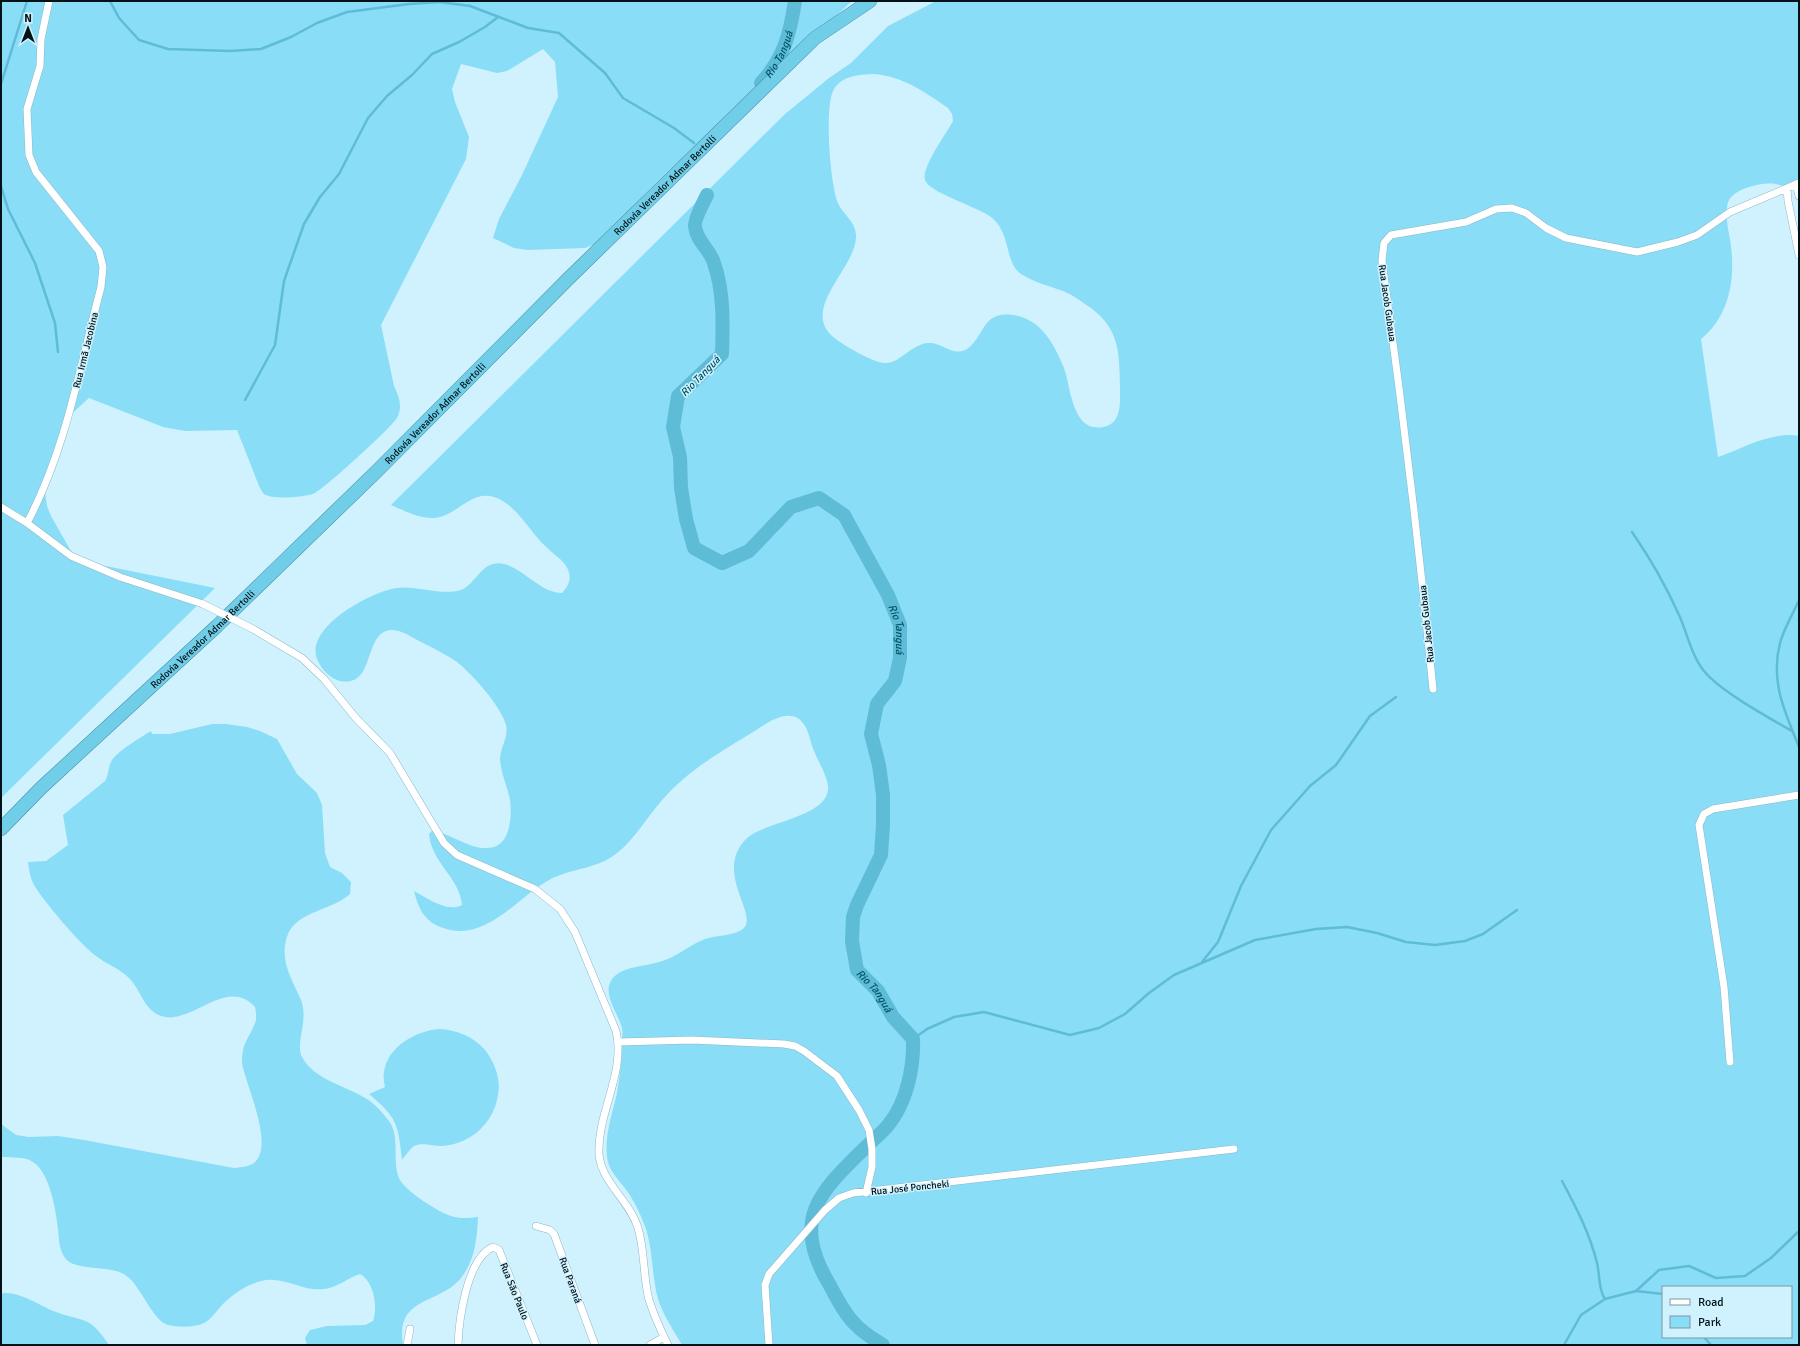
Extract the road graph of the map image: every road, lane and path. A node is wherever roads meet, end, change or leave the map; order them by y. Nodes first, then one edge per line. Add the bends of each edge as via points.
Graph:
1 (49, 1) edge
2 (870, 1) edge
3 (1798, 183) edge
4 (1787, 188) junction
5 (1799, 196) edge
6 (1799, 255) edge
7 (1, 507) edge
8 (27, 523) junction
9 (1433, 688) dead end
10 (1799, 795) edge
11 (1, 829) edge
12 (619, 1042) junction
13 (1730, 1062) dead end
14 (1234, 1149) dead end
15 (866, 1193) junction
16 (536, 1226) dead end
17 (410, 1329) dead end
18 (664, 1337) junction
19 (407, 1345) edge
20 (458, 1345) edge
21 (537, 1345) edge
22 (595, 1345) edge
23 (650, 1345) edge
24 (668, 1345) edge
25 (769, 1345) edge

1 - 8 street, Rua Irmã Jacobina via 41,39 40,66 27,109 29,155 40,178 99,251 103,267 101,287 65,430 37,504
2 - 11 highway, Rodovia Vereador Admar Bertolli via 815,38 568,279 376,472 217,626 41,788
3 - 4 street, Rua Jacob Gubaua
3 - 5 street
4 - 6 street
4 - 9 street, Rua Jacob Gubaua via 1730,212 1697,235 1637,252 1566,238 1546,228 1526,213 1512,208 1496,209 1466,222 1391,235 1384,243 1382,261 1416,522
7 - 8 street
8 - 12 street, bridge via 71,556 120,577 203,604 302,658 324,678 355,717 390,753 444,843 457,855 535,889 560,909 575,932
10 - 13 street via 1712,809 1704,814 1699,825 1724,987
12 - 15 street, Rua José Poncheki via 692,1040 784,1044 804,1050 837,1076 869,1130 872,1167
12 - 18 street via 613,1083 599,1140 599,1155 604,1173 630,1209 638,1229 649,1300
14 - 15 street, Rua José Poncheki
15 - 25 street via 853,1193 839,1198 769,1274 765,1285
16 - 22 street, Rua Paraná via 550,1230 554,1234
17 - 19 street
18 - 23 street
18 - 24 street
20 - 21 street, Rua São Paulo via 469,1278 486,1250 493,1247 499,1250

